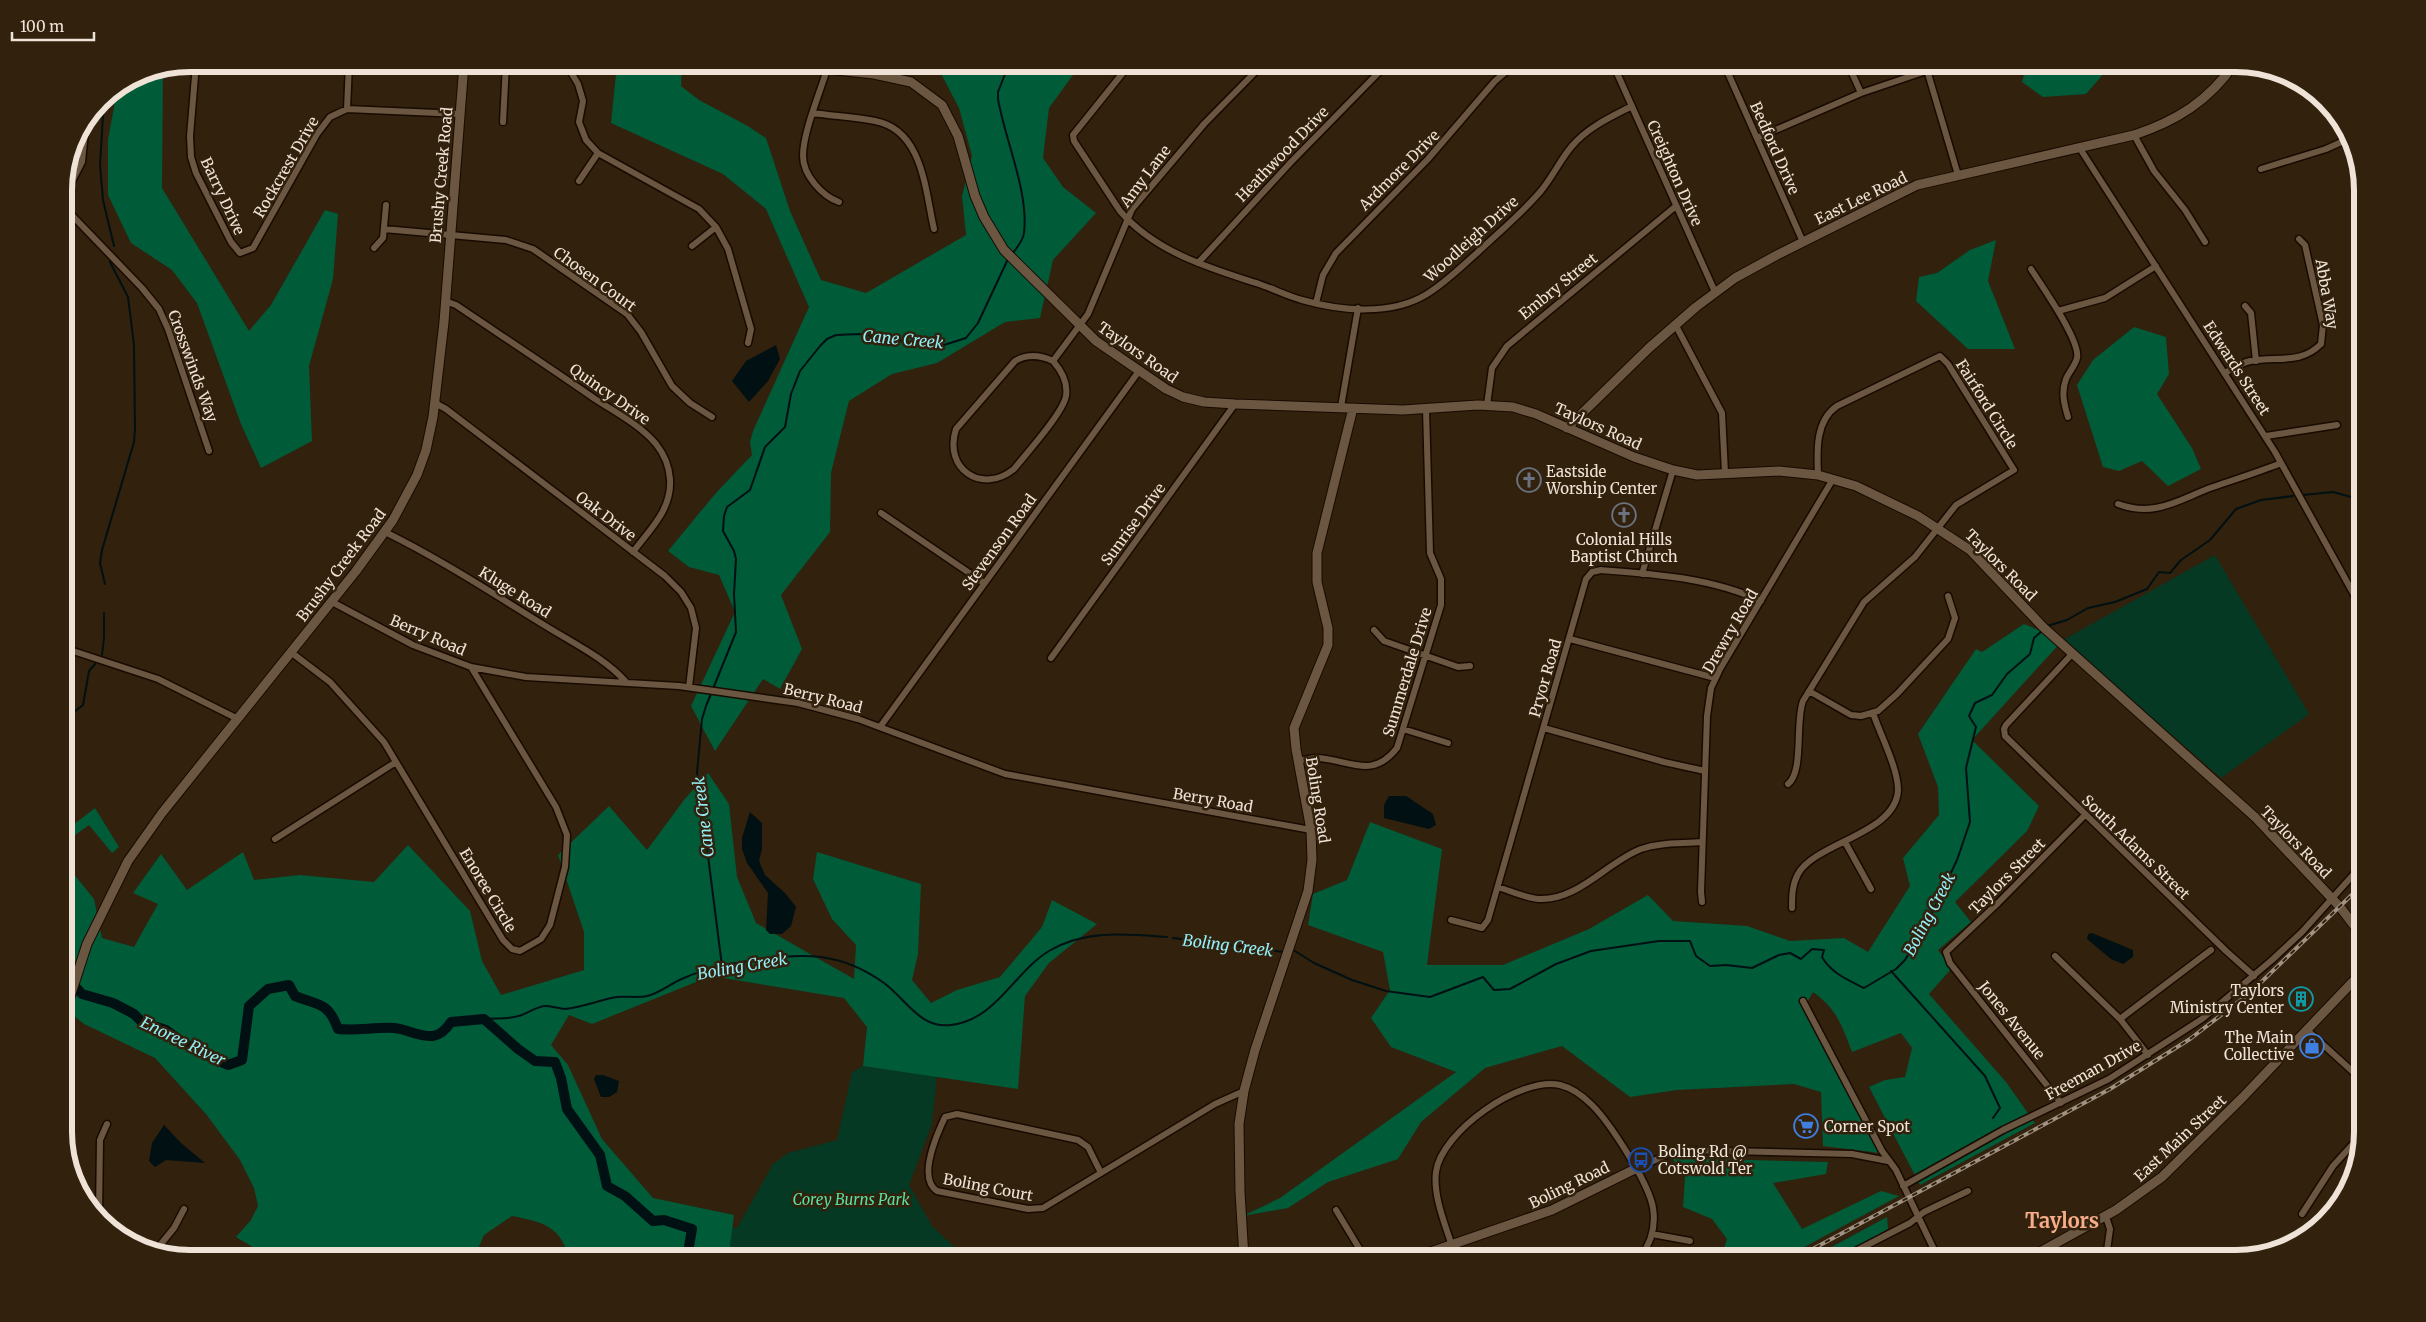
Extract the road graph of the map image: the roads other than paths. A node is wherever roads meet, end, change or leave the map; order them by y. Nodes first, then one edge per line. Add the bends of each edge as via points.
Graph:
1 (195, 72) edge
2 (349, 72) edge
3 (463, 72) edge
4 (506, 72) edge
5 (571, 72) edge
6 (826, 72) edge
7 (855, 72) edge
8 (1123, 72) edge
9 (1255, 72) edge
10 (1379, 72) edge
11 (1506, 72) edge
12 (1617, 72) edge
13 (1728, 72) edge
14 (1852, 72) edge
15 (1921, 72) edge
16 (1928, 72) edge
17 (2228, 72) edge
18 (1861, 93) junction
19 (1632, 106) junction
20 (347, 110) junction
21 (813, 113) junction
22 (460, 114) junction
23 (503, 122) dead end
24 (2134, 135) junction
25 (84, 138) edge
26 (1757, 138) junction
27 (2342, 142) edge
28 (2079, 148) junction
29 (598, 153) junction
30 (2261, 169) dead end
31 (1958, 175) junction
32 (74, 178) edge
33 (579, 181) dead end
34 (839, 202) dead end
35 (386, 205) dead end
36 (1676, 206) junction
37 (73, 216) edge
38 (1128, 220) junction
39 (716, 227) junction
40 (384, 229) junction
41 (934, 229) dead end
42 (450, 234) junction
43 (2299, 240) dead end
44 (257, 241) joint
45 (1803, 242) junction
46 (2205, 242) dead end
47 (692, 246) dead end
48 (374, 248) dead end
49 (1198, 263) junction
50 (2156, 266) junction
51 (2031, 269) dead end
52 (1715, 292) junction
53 (445, 301) junction
54 (1316, 303) junction
55 (2245, 306) dead end
56 (1358, 308) junction
57 (2058, 311) junction
58 (1675, 324) junction
59 (1080, 326) junction
60 (748, 343) dead end
61 (1053, 361) junction
62 (2256, 361) junction
63 (1139, 371) junction
64 (2225, 372) junction
65 (435, 403) junction
66 (1235, 404) junction
67 (1487, 405) junction
68 (1341, 408) junction
69 (1353, 408) junction
70 (1426, 409) junction
71 (712, 417) dead end
72 (2068, 417) dead end
73 (2337, 425) dead end
74 (1567, 428) junction
75 (2266, 436) junction
76 (210, 451) dead end
77 (2281, 463) junction
78 (1673, 470) junction
79 (1725, 474) junction
80 (1818, 475) junction
81 (1834, 479) junction
82 (2118, 504) dead end
83 (881, 513) dead end
84 (1938, 527) junction
85 (385, 532) junction
86 (633, 552) junction
87 (1642, 574) junction
88 (984, 583) junction
89 (2353, 594) edge
90 (1948, 596) dead end
91 (1761, 601) junction
92 (332, 602) junction
93 (1374, 630) dead end
94 (1570, 639) junction
95 (73, 651) edge
96 (2073, 653) junction
97 (292, 654) junction
98 (1425, 656) junction
99 (1051, 658) dead end
100 (1470, 666) dead end
101 (471, 667) junction
102 (1715, 678) junction
103 (626, 682) junction
104 (689, 688) junction
105 (1809, 691) junction
106 (1873, 713) junction
107 (238, 719) junction
108 (880, 727) junction
109 (1544, 728) junction
110 (1403, 729) junction
111 (1448, 742) dead end
112 (1298, 760) junction
113 (396, 762) junction
114 (1705, 771) junction
115 (1788, 784) dead end
116 (2085, 815) junction
117 (1311, 830) junction
118 (275, 839) dead end
119 (1702, 842) junction
120 (1845, 842) junction
121 (2354, 874) edge
122 (1498, 887) junction
123 (1871, 889) dead end
124 (2331, 898) junction
125 (1702, 902) dead end
126 (1792, 908) dead end
127 (1451, 920) dead end
128 (2354, 926) edge
129 (2211, 950) dead end
130 (1946, 952) joint
131 (2055, 956) dead end
132 (2254, 976) junction
133 (2354, 981) edge
134 (73, 987) edge
135 (1803, 1001) dead end
136 (2120, 1019) junction
137 (2307, 1030) junction
138 (2148, 1055) junction
139 (2354, 1073) edge
140 (1244, 1091) junction
141 (2061, 1103) junction
142 (107, 1124) dead end
143 (2352, 1145) edge
144 (1888, 1161) junction
145 (1635, 1169) junction
146 (1101, 1173) junction
147 (1903, 1186) junction
148 (1968, 1191) dead end
149 (99, 1206) edge
150 (184, 1209) dead end
151 (1336, 1210) dead end
152 (2302, 1214) dead end
153 (2106, 1217) junction
154 (1917, 1218) junction
155 (1652, 1234) junction
156 (1690, 1242) dead end
157 (160, 1245) edge
158 (1452, 1246) junction
159 (1244, 1250) edge
160 (1360, 1250) edge
161 (1439, 1250) edge
162 (1644, 1250) edge
163 (1857, 1250) edge
164 (1934, 1250) edge
165 (2044, 1250) edge
166 (2107, 1250) edge

1 - 44 street, Barry Drive via 190,136 193,166 236,250 242,253 250,251
2 - 20 street
3 - 22 street, Brushy Creek Road
4 - 23 street
5 - 29 street via 583,101 579,122 586,140
6 - 21 street
7 - 59 street, Taylors Road via 911,82 942,105 958,136 975,196 1004,250
8 - 38 street via 1075,130 1073,138 1096,177
9 - 38 street, Amy Lane via 1180,150 1142,196
10 - 49 street, Heathwood Drive
11 - 54 street, Ardmore Drive via 1450,136 1336,253 1323,275
12 - 19 street, Creighton Drive
13 - 26 street, Bedford Drive
14 - 18 street
15 - 18 street
16 - 31 street
17 - 24 street, East Lee Road via 2194,107
18 - 26 street
19 - 36 street, Creighton Drive
19 - 56 street, Woodleigh Drive via 1597,125 1578,140 1524,209 1436,288 1400,306
20 - 22 street
20 - 44 street, Rockcrest Drive via 333,114 322,126
21 - 34 street via 802,157 806,172 828,198
21 - 41 street via 876,121 903,136 919,162
22 - 42 street, Brushy Creek Road
24 - 28 street, East Lee Road
24 - 46 street via 2154,171
25 - 32 street via 82,162
26 - 45 street, Bedford Drive
27 - 30 street
28 - 31 street, East Lee Road
28 - 50 street, Edwards Street
29 - 33 street
29 - 39 street via 699,209
31 - 45 street, East Lee Road via 1908,189
35 - 40 street
36 - 52 street, Creighton Drive
36 - 67 street, Embry Street via 1506,346 1492,368
37 - 76 street, Crosswinds Way via 159,309
38 - 49 street, Woodleigh Drive via 1160,245
38 - 59 street, Amy Lane
39 - 47 street
39 - 60 street via 728,249 751,329
40 - 42 street, Chosen Court
40 - 48 street via 382,240
42 - 53 street, Brushy Creek Road
42 - 71 street, Chosen Court via 506,240 525,246 615,305 636,324 672,386
43 - 62 street, Abba Way via 2306,245 2323,325 2321,344 2299,358
45 - 52 street, East Lee Road
49 - 54 street, Woodleigh Drive
50 - 57 street via 2105,298
50 - 64 street, Edwards Street
51 - 57 street
52 - 58 street, East Lee Road
53 - 65 street, Brushy Creek Road
53 - 86 street, Quincy Drive via 456,305 558,373 656,444 669,471 668,499 660,518
54 - 56 street, Woodleigh Drive
55 - 62 street via 2251,313
56 - 68 street
57 - 72 street via 2077,356 2066,381 2063,400
58 - 74 street, East Lee Road
58 - 79 street via 1722,413
59 - 61 street, Amy Lane
59 - 63 street, Taylors Road
61 - 61 street via 1032,356 1023,356 1015,361 956,429 954,455 962,469 971,476 992,480 1006,475 1053,419 1066,395 1062,375
62 - 64 street, Abba Way
63 - 66 street, Taylors Road via 1183,397
63 - 88 street, Stevenson Road
64 - 75 street, Edwards Street
65 - 85 street, Brushy Creek Road via 422,464
65 - 86 street, Oak Drive
66 - 68 street, Taylors Road
66 - 99 street, Sunrise Drive
67 - 70 street, Taylors Road
67 - 74 street, Taylors Road via 1522,409
68 - 69 street, Taylors Road
69 - 70 street, Taylors Road
69 - 112 street, Boling Road via 1318,548 1317,582 1329,636 1323,659 1295,722
70 - 98 street, Summerdale Drive via 1430,553 1442,590 1441,605
73 - 75 street
74 - 78 street, Taylors Road
75 - 77 street, Edwards Street
77 - 82 street via 2200,491 2168,506 2140,509
77 - 89 street, Edwards Street
78 - 79 street, Taylors Road via 1697,475
78 - 87 street
79 - 80 street, Taylors Road via 1779,471
80 - 81 street, Taylors Road
80 - 84 street, Fairford Circle via 1819,437 1829,412 1940,356 2014,470 1956,505
81 - 84 street, Taylors Road via 1881,496
81 - 91 street, Drewry Road
83 - 88 street
84 - 96 street, Taylors Road via 1970,550 2043,627
84 - 105 street via 1915,558 1864,602
85 - 92 street, Brushy Creek Road
85 - 103 street, Kluge Road via 424,551 576,645
86 - 104 street, Oak Drive via 674,585 691,608 696,634
87 - 91 street, Pryor Road via 1718,584
87 - 94 street, Pryor Road via 1601,570 1589,574
88 - 108 street, Stevenson Road
90 - 106 street via 1955,618 1948,639 1897,694
91 - 102 street, Drewry Road
92 - 97 street, Brushy Creek Road
92 - 101 street, Berry Road via 413,645
93 - 98 street via 1384,641
94 - 102 street
94 - 109 street, Pryor Road
95 - 107 street via 158,679
96 - 116 street, South Adams Street via 2006,725 2003,734
96 - 124 street, Taylors Road via 2256,818
97 - 107 street, Brushy Creek Road
97 - 113 street, Enoree Circle via 330,682 384,742
98 - 100 street via 1458,667
98 - 110 street, Summerdale Drive
101 - 103 street, Berry Road via 526,677
101 - 113 street, Enoree Circle via 556,807 566,830 567,852 558,895 550,925 541,939 520,951 508,946
102 - 114 street, Drewry Road via 1707,716
103 - 104 street, Berry Road
104 - 108 street, Berry Road via 807,705
105 - 106 street via 1847,714 1861,716
105 - 115 street via 1800,712 1796,773
106 - 120 street via 1896,775 1897,797 1886,815
107 - 134 street, Brushy Creek Road via 162,813 128,861 87,944
108 - 117 street, Berry Road via 1017,777
109 - 114 street
109 - 122 street, Pryor Road
110 - 111 street
110 - 112 street, Summerdale Drive via 1397,748 1377,765 1362,767 1318,758
112 - 117 street, Boling Road
113 - 118 street
114 - 119 street, Drewry Road
116 - 130 street, Taylors Street
116 - 132 street, South Adams Street
117 - 140 street, Boling Road via 1312,860 1306,900 1266,1015
119 - 122 street via 1642,849 1579,887 1554,897 1533,898
119 - 125 street, Drewry Road
120 - 123 street
120 - 126 street via 1801,870 1793,890
121 - 124 street, Freeman Drive
122 - 127 street, Pryor Road via 1484,927
124 - 128 street, Taylors Road
124 - 132 street, Freeman Drive via 2302,932
129 - 136 street
130 - 141 street, Jones Avenue via 1950,963
131 - 136 street
132 - 138 street, Freeman Drive via 2215,1010
133 - 137 street, East Main Street
135 - 144 street
136 - 138 street
137 - 139 street
137 - 153 street, East Main Street via 2174,1166
138 - 141 street, Freeman Drive
140 - 146 street, Boling Court via 1215,1104
140 - 159 street, Boling Road via 1238,1134
141 - 147 street, Freeman Drive via 2002,1130
142 - 149 street via 100,1140
143 - 152 street via 2333,1166
144 - 145 street, Boling Road via 1852,1154 1686,1150
144 - 147 street
145 - 155 street via 1652,1203
145 - 158 street, Boling Road via 1552,1210
145 - 158 street via 1602,1117 1580,1095 1567,1087 1553,1084 1520,1090 1460,1130 1441,1156 1436,1188
146 - 146 street, Boling Court via 1088,1147 1078,1140 957,1114 945,1117 938,1131 928,1173 930,1185 937,1191 1032,1209 1048,1205
147 - 154 street
148 - 154 street
150 - 157 street
151 - 160 street
153 - 165 street, East Main Street
153 - 166 street via 2110,1229
154 - 163 street
154 - 164 street
155 - 156 street
155 - 162 street
158 - 161 street, Boling Road

